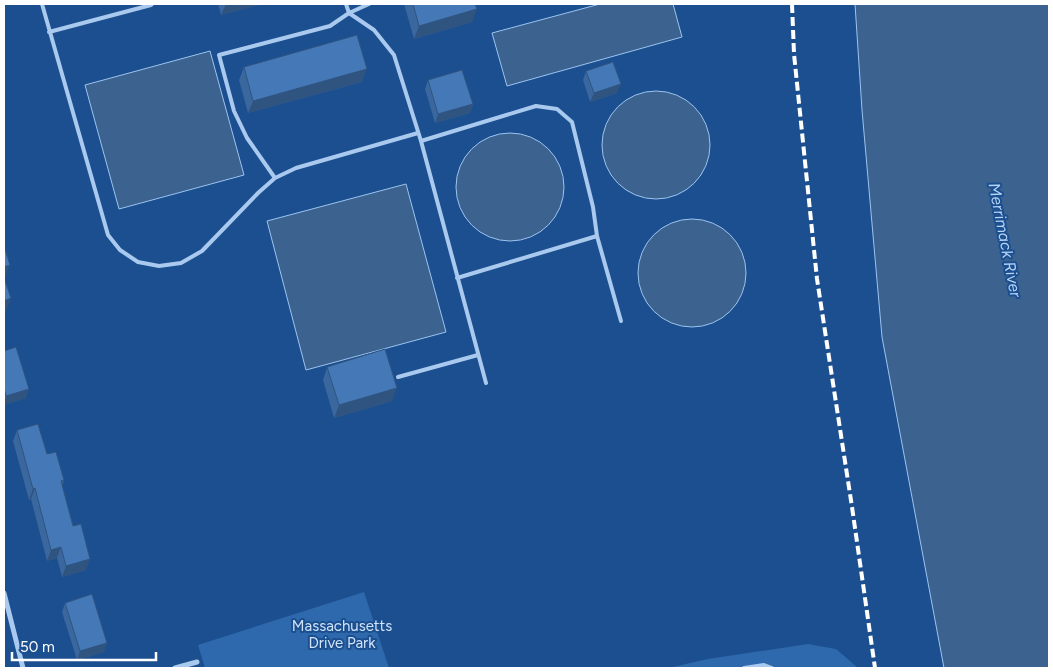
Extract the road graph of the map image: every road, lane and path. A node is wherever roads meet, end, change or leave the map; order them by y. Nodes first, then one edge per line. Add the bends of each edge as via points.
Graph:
1 (42, 4) edge
2 (152, 4) edge
3 (346, 4) edge
4 (369, 4) edge
5 (349, 13) junction
6 (49, 32) junction
7 (418, 132) junction
8 (421, 141) junction
9 (275, 178) junction
10 (598, 236) junction
11 (457, 278) junction
12 (621, 320) dead end
13 (478, 355) junction
14 (398, 377) dead end
15 (486, 383) dead end
16 (4, 593) edge
17 (197, 662) dead end
18 (24, 668) edge
19 (175, 668) edge
20 (744, 668) edge
21 (772, 668) edge

1 - 6 lane
2 - 6 lane
3 - 5 lane
4 - 5 lane
5 - 7 lane via 374,30 394,55
5 - 9 lane via 330,26 219,55 234,111 247,138
6 - 9 lane via 108,234 120,250 138,262 160,266 181,263 202,251
7 - 8 lane
7 - 9 lane via 296,168
8 - 10 lane via 536,106 557,109 572,122
8 - 11 lane
10 - 11 lane
10 - 12 lane
11 - 13 lane
13 - 14 lane
13 - 15 lane
16 - 18 street
17 - 19 street
20 - 21 lane via 764,665

